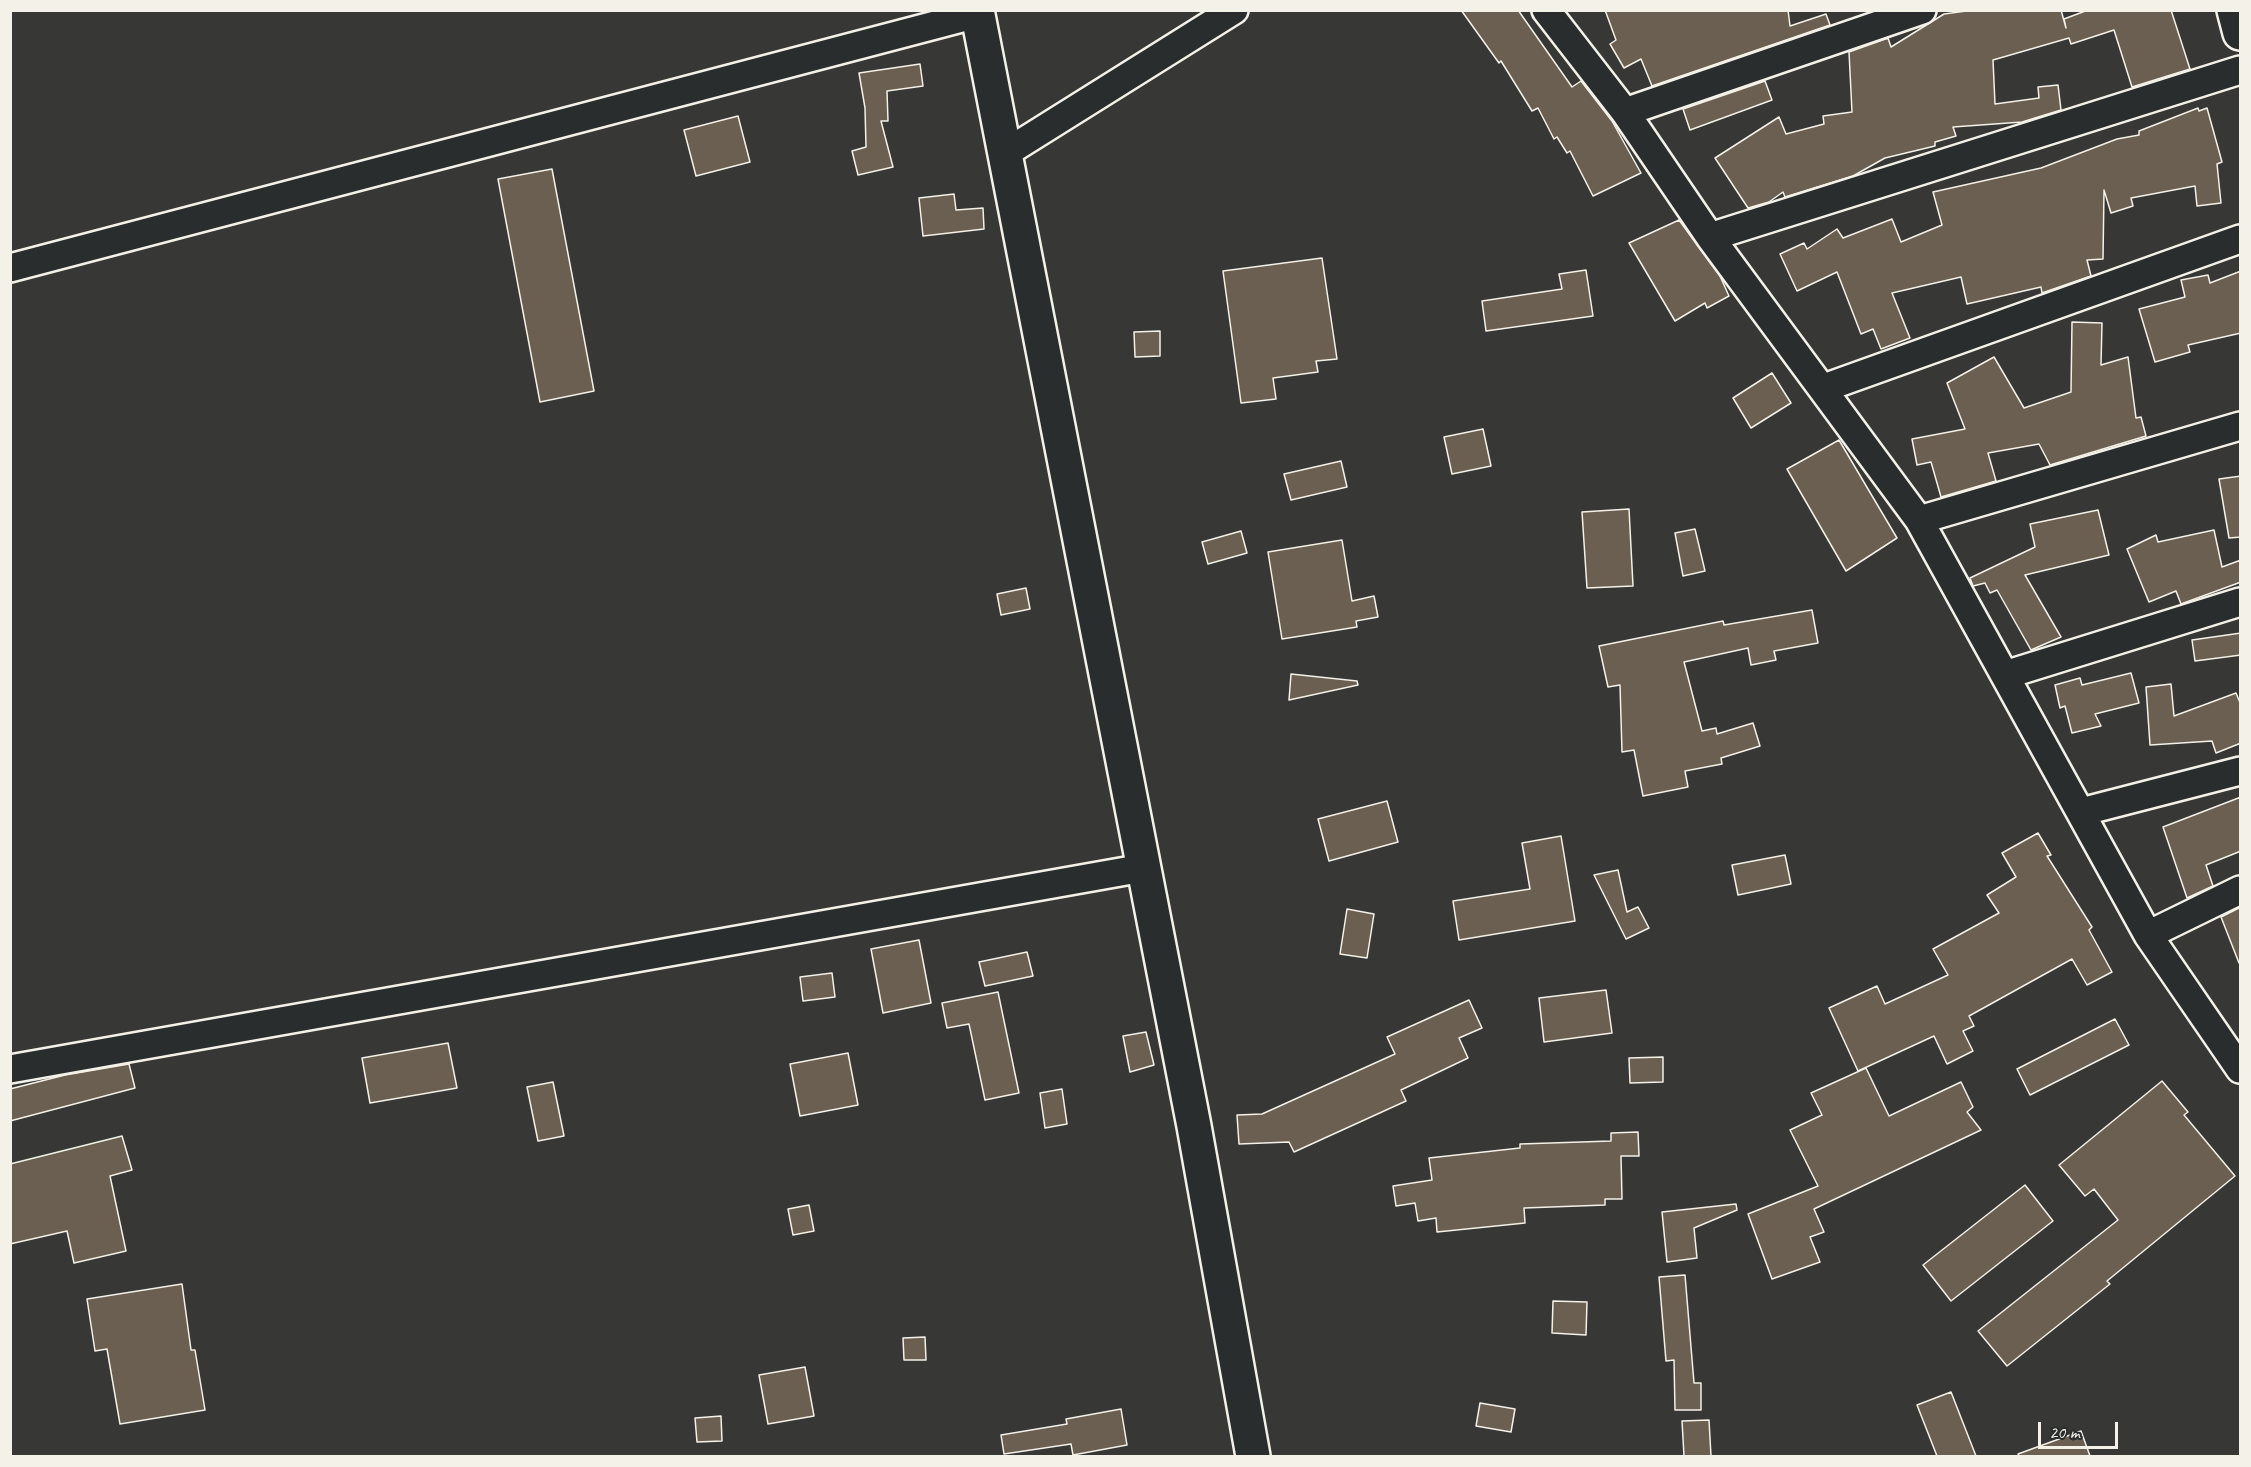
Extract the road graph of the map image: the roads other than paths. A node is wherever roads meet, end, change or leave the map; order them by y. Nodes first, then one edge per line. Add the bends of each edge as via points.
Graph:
1 (1234, 10) edge
2 (1546, 10) edge
3 (1922, 10) edge
4 (2234, 10) edge
5 (977, 13) edge
6 (2241, 33) edge
7 (2241, 70) edge
8 (1625, 112) junction
9 (1004, 154) junction
10 (1710, 237) junction
11 (2241, 239) edge
12 (10, 268) edge
13 (1824, 388) junction
14 (2241, 426) edge
15 (1919, 520) junction
16 (2241, 602) edge
17 (2005, 675) junction
18 (2241, 771) edge
19 (2081, 812) junction
20 (1143, 868) junction
21 (2241, 890) edge
22 (2148, 935) junction
23 (10, 1069) edge
24 (2241, 1069) edge
25 (1253, 1456) edge

1 - 9 street
2 - 8 street
3 - 8 street
4 - 6 street
5 - 9 street
5 - 12 street
7 - 10 street
8 - 10 street
9 - 20 street
10 - 13 street
11 - 13 street
13 - 15 street
14 - 15 street
15 - 17 street
16 - 17 street
17 - 19 street
18 - 19 street
19 - 22 street
20 - 23 street
20 - 25 street
21 - 22 street
22 - 24 street

